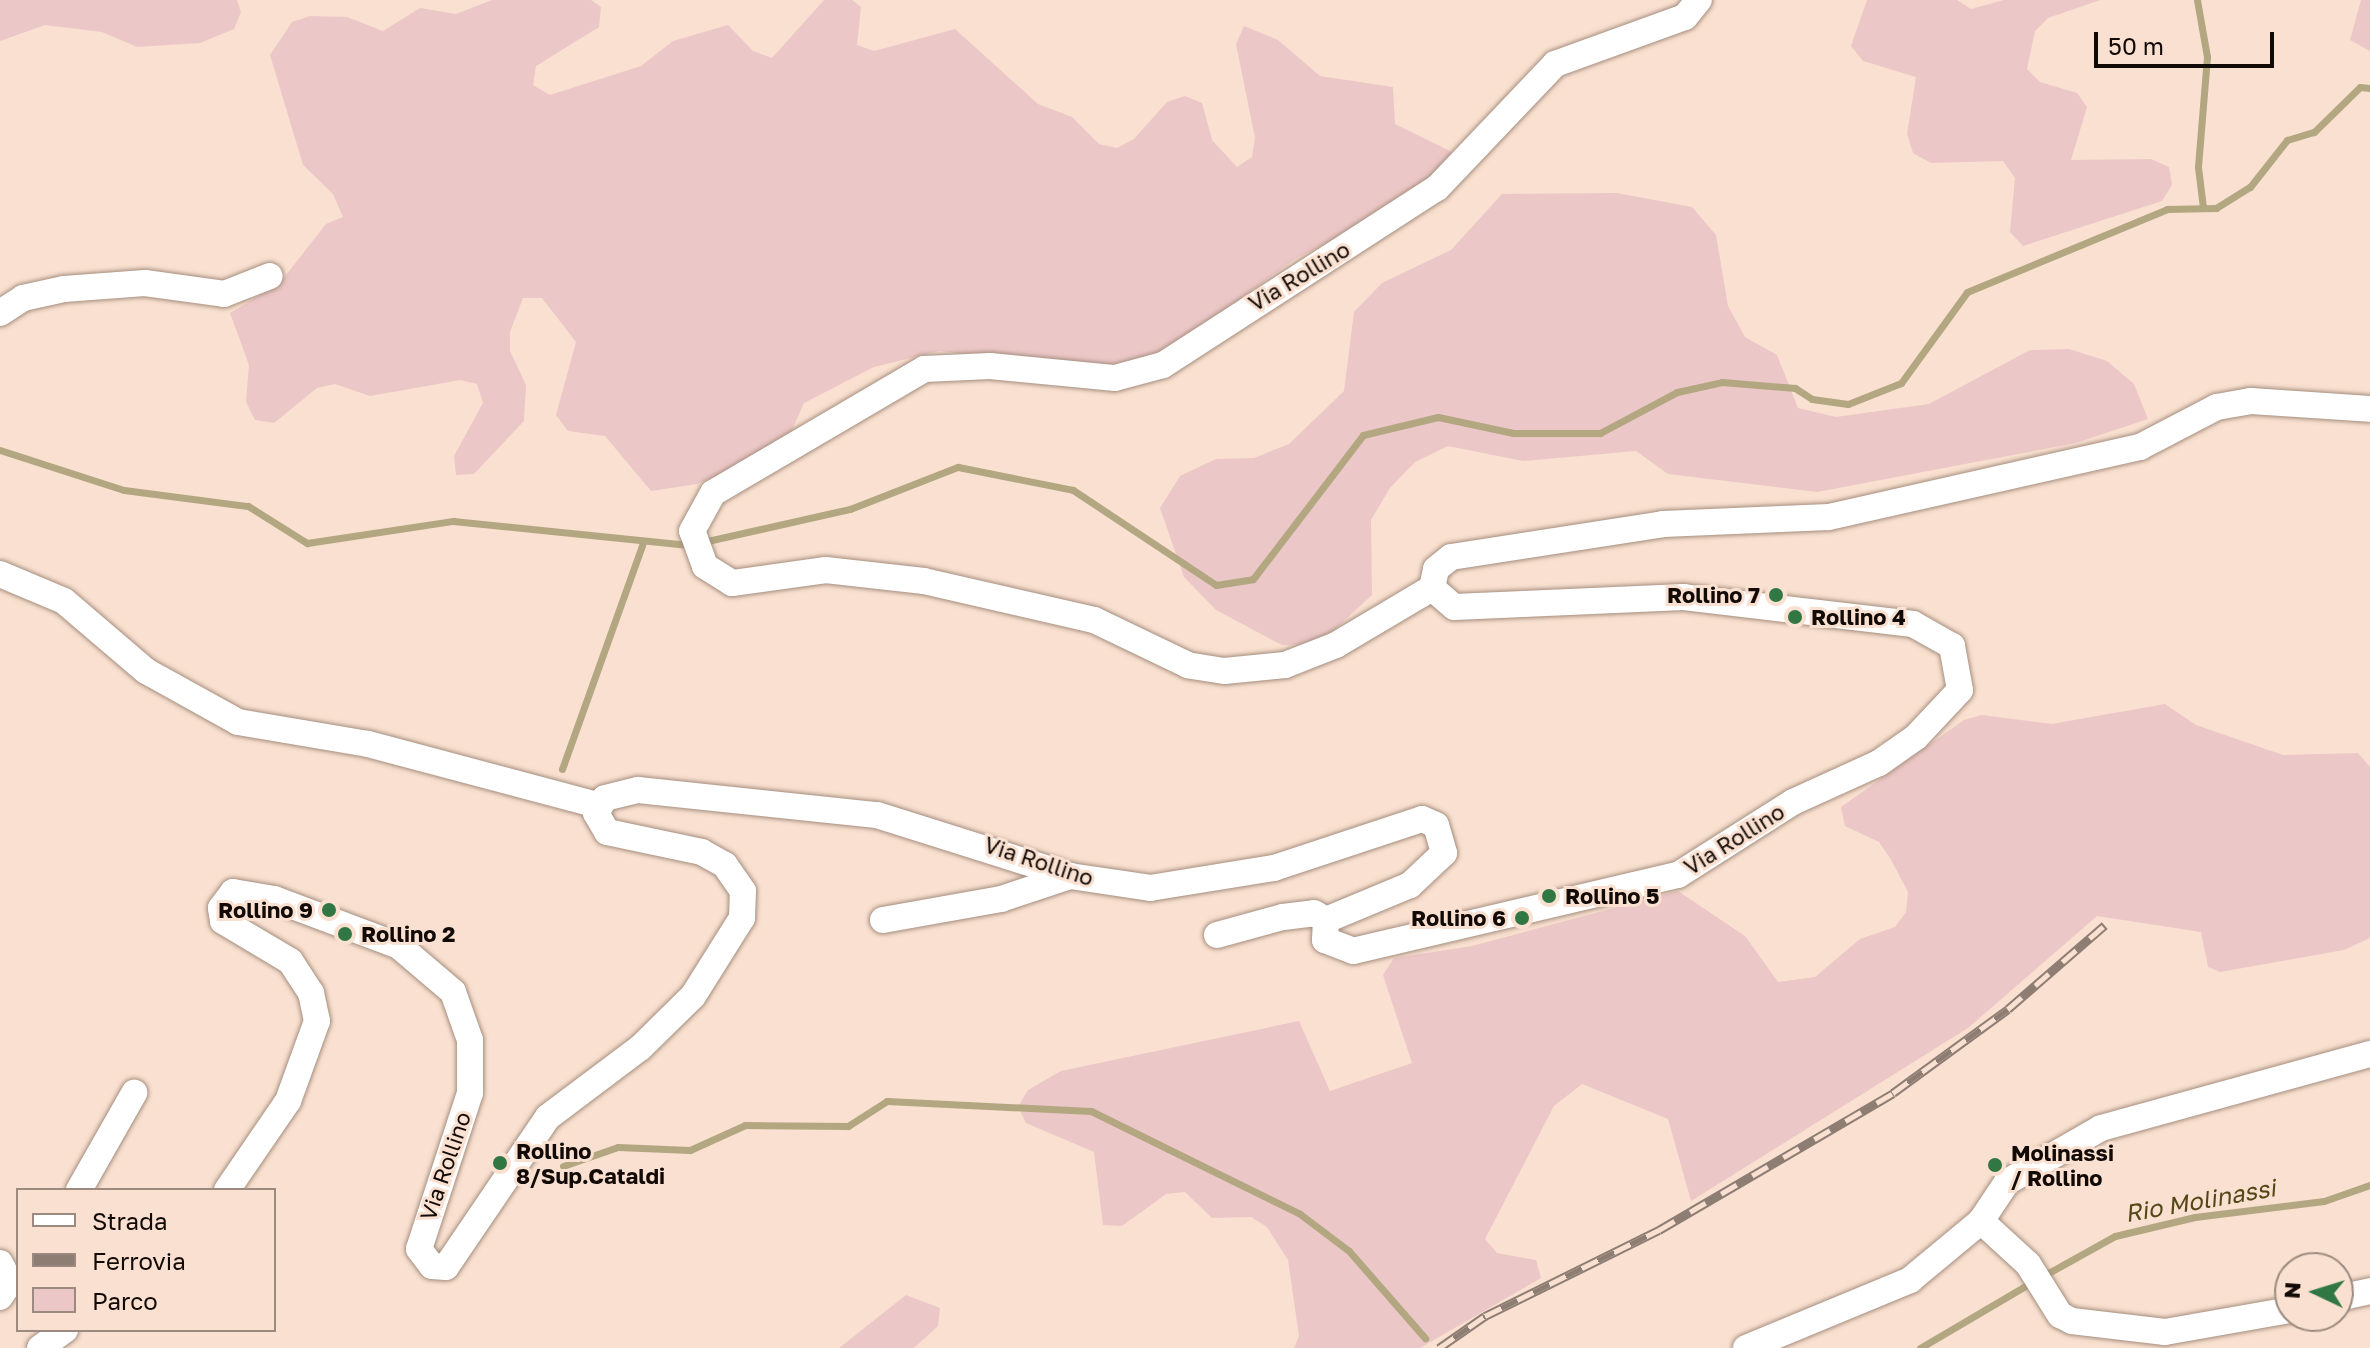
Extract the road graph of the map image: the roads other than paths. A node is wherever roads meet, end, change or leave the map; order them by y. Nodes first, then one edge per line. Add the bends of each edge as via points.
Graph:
1 (1699, 0) edge
2 (270, 276) dead end
3 (0, 313) edge
4 (2370, 409) edge
5 (0, 574) edge
6 (1432, 588) junction
7 (598, 805) junction
8 (1070, 876) junction
9 (883, 920) dead end
10 (1326, 920) junction
11 (1217, 935) dead end
12 (2370, 1054) edge
13 (134, 1093) dead end
14 (80, 1188) edge
15 (228, 1188) edge
16 (1988, 1225) junction
17 (9, 1264) edge
18 (0, 1297) edge
19 (2274, 1313) edge
20 (62, 1332) edge
21 (40, 1348) edge
22 (1746, 1348) edge

1 - 6 street, Via Rollino via 1685,17 1555,64 1437,188 1163,365 1115,378 990,366 924,369 713,493 692,531 705,566 732,583 826,570 924,581 1094,620 1188,665 1224,671 1285,665 1336,645
2 - 3 street via 224,294 145,283 64,289 23,298
4 - 6 street, Via Rollino via 2251,401 2217,407 2140,447 1829,517 1663,524 1462,553 1436,569
5 - 7 street via 64,601 146,671 238,722 368,744
6 - 10 street, Via Rollino via 1454,607 1684,597 1867,616 1946,637 1963,677 1954,703 1904,746 1793,802 1678,875 1353,951 1325,940
7 - 8 street, Via Rollino via 638,790 877,815
7 - 15 street, Via Rollino via 607,832 702,852 725,865 743,891 742,918 693,996 640,1048 548,1117 458,1259 432,1266 419,1249 470,1093 470,1040 453,992 399,946 240,890 224,901 223,921 290,961 317,1021 288,1101
8 - 9 street via 1001,899
8 - 10 street, Via Rollino via 1150,888 1274,868 1422,819 1441,830 1444,853 1410,885
10 - 11 street via 1314,913 1283,917
12 - 16 street via 2101,1128 2007,1182
13 - 14 street
16 - 19 street via 2060,1315 2165,1332
16 - 22 street via 1910,1280
17 - 18 street via 9,1288
20 - 21 street

